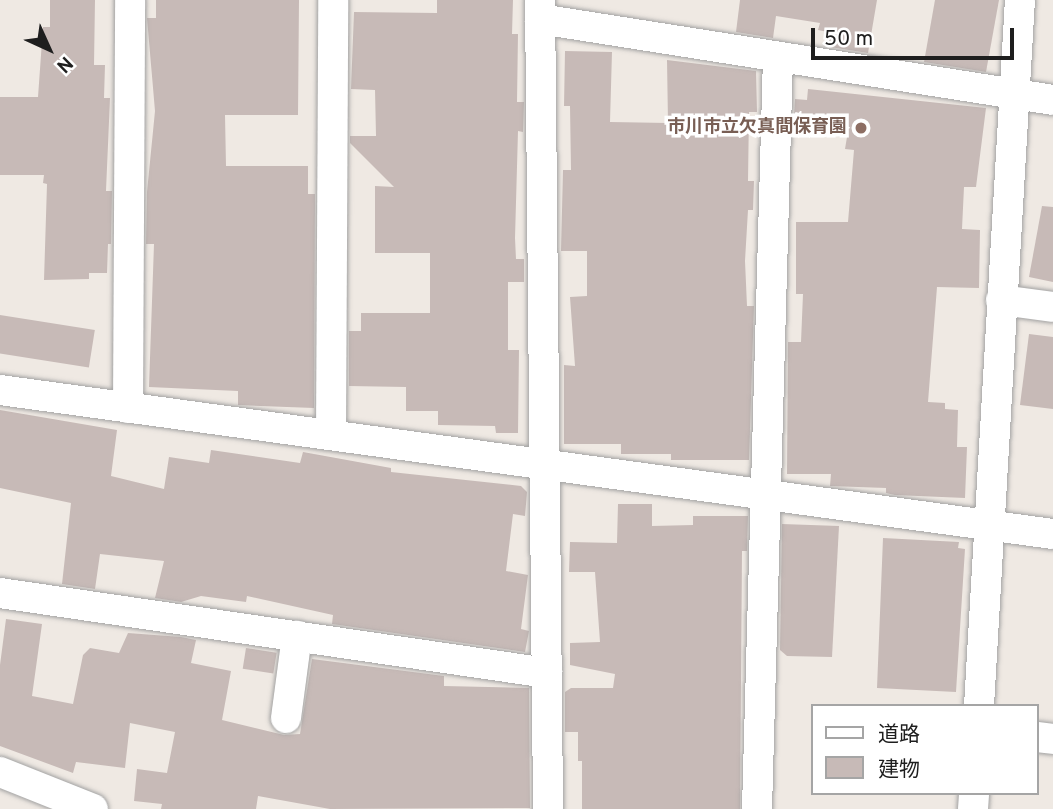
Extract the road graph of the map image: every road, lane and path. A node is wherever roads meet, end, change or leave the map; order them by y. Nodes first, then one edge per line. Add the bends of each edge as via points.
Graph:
1 (130, 0) edge
2 (333, 0) edge
3 (1020, 0) edge
4 (540, 10) edge
5 (778, 59) junction
6 (1015, 94) junction
7 (1053, 100) edge
8 (1001, 300) junction
9 (1053, 307) edge
10 (0, 390) edge
11 (128, 408) junction
12 (331, 435) junction
13 (544, 465) junction
14 (765, 497) junction
15 (989, 526) junction
16 (1053, 534) edge
17 (0, 593) edge
18 (297, 636) junction
19 (547, 673) junction
20 (979, 704) edge
21 (286, 718) dead end
22 (0, 772) edge
23 (93, 809) edge
24 (548, 809) edge
25 (757, 809) edge

1 - 11 street
2 - 12 street
3 - 6 street
4 - 5 street
4 - 13 street
5 - 6 street
5 - 14 street
6 - 7 street
6 - 8 street
8 - 9 street
8 - 15 street
10 - 11 street
11 - 12 street
12 - 13 street
13 - 14 street
13 - 19 street
14 - 15 street
14 - 25 street
15 - 16 street
15 - 20 street
17 - 18 street
18 - 19 street
18 - 21 street
19 - 24 street
22 - 23 street

